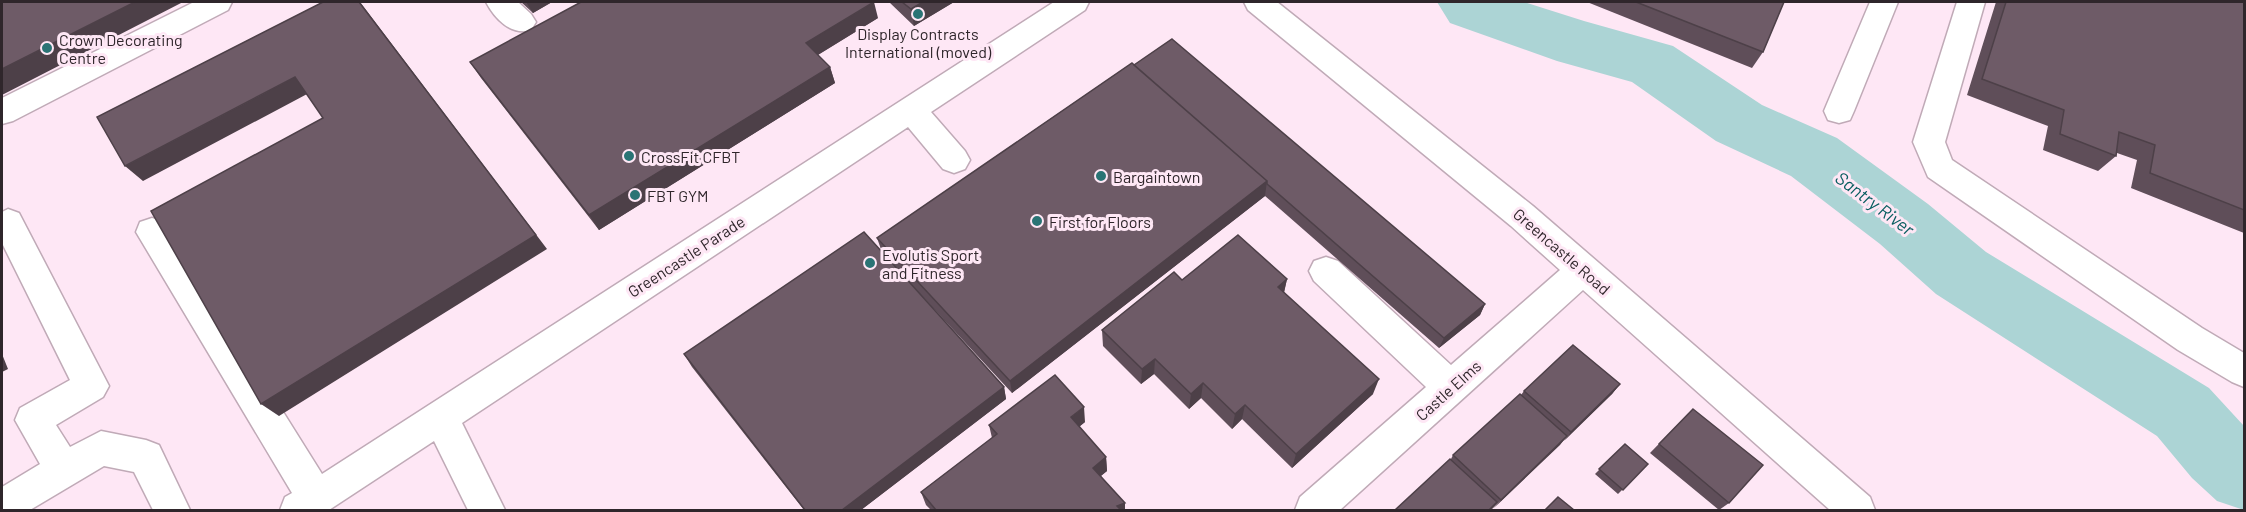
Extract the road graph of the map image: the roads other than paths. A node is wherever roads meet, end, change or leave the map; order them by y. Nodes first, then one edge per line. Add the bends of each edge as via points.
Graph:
1 (218, 2) edge
2 (500, 2) edge
3 (1075, 2) edge
4 (1258, 2) edge
5 (1884, 2) edge
6 (1971, 2) edge
7 (521, 22) dead end
8 (911, 109) junction
9 (1839, 111) dead end
10 (2, 112) edge
11 (954, 160) dead end
12 (8, 223) dead end
13 (152, 232) edge
14 (1583, 270) junction
15 (1326, 271) dead end
16 (2244, 371) edge
17 (1450, 388) junction
18 (440, 417) junction
19 (64, 470) junction
20 (2, 507) edge
21 (302, 507) edge
22 (172, 510) edge
23 (487, 510) edge
24 (1313, 510) edge
25 (1857, 510) edge

1 - 10 street
2 - 7 street
3 - 8 street, Greencastle Parade
4 - 14 street, Greencastle Road
5 - 9 street
6 - 16 street via 1929,142 1939,168 2190,339
8 - 11 street
8 - 18 street, Greencastle Parade
12 - 19 street via 91,386 33,420
13 - 21 street
14 - 17 street, Castle Elms
14 - 25 street, Greencastle Road
15 - 17 street
17 - 24 street, Castle Elms
18 - 21 street, Greencastle Parade
18 - 23 street
19 - 20 street
19 - 22 street via 101,448 146,457

